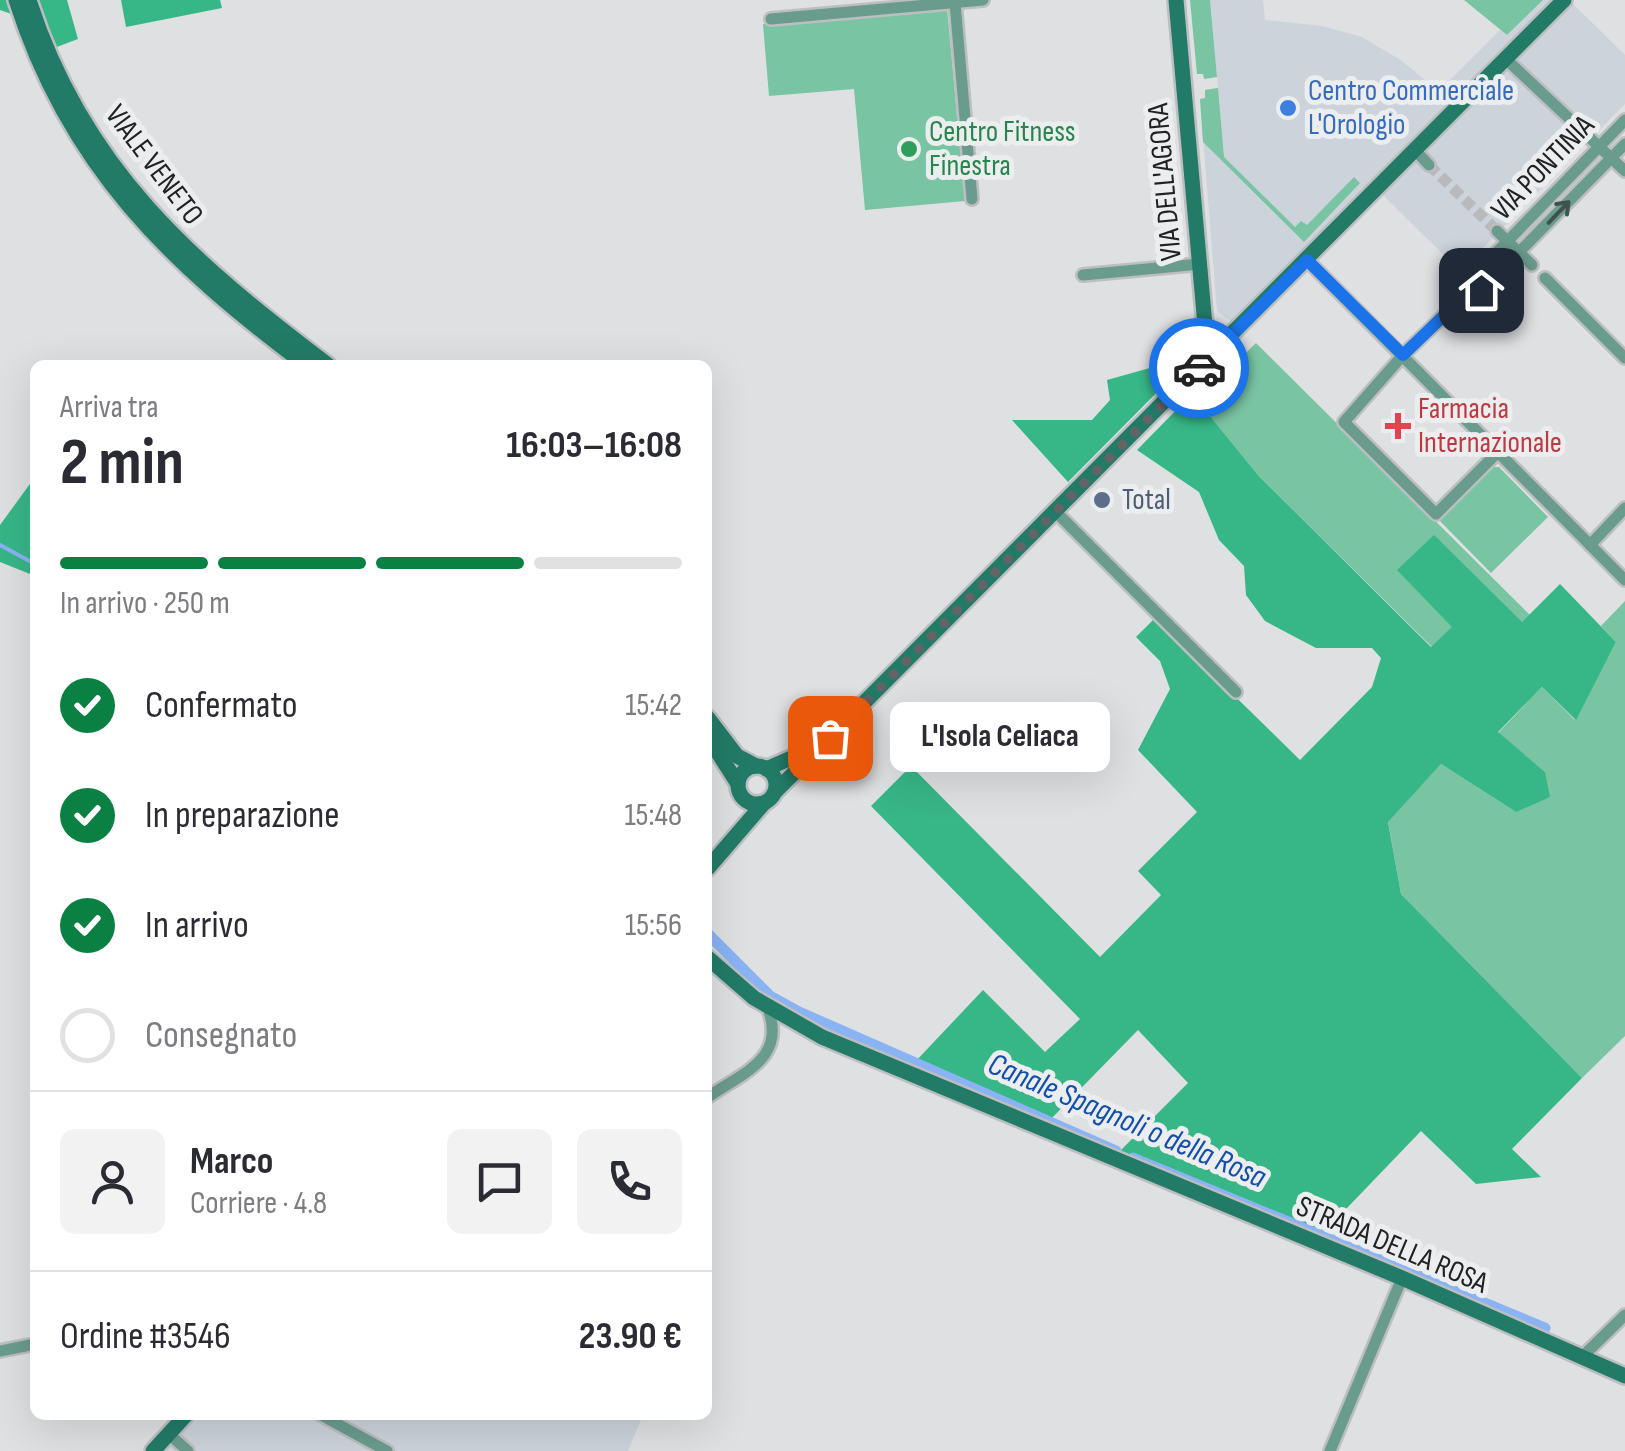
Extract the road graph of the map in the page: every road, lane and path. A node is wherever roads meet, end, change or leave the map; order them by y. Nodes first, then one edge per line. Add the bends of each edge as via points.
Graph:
1 (16, 0) edge
2 (29, 0) edge
3 (983, 0) edge
4 (1176, 0) edge
5 (1564, 0) edge
6 (955, 2) junction
7 (771, 19) dead end
8 (1506, 59) junction
9 (1625, 120) edge
10 (1625, 144) edge
11 (1600, 146) junction
12 (1416, 150) junction
13 (1612, 158) junction
14 (1429, 164) tunnel mouth
15 (1625, 171) edge
16 (972, 199) dead end
17 (1497, 231) tunnel mouth
18 (1507, 241) junction
19 (1519, 253) junction
20 (1307, 260) junction
21 (1200, 264) junction
22 (1532, 265) dead end
23 (1083, 275) dead end
24 (1545, 278) dead end
25 (1461, 299) junction
26 (1403, 355) junction
27 (1625, 358) edge
28 (1208, 359) junction
29 (300, 360) edge
30 (322, 360) edge
31 (1496, 454) junction
32 (1625, 508) edge
33 (1056, 512) junction
34 (1590, 545) junction
35 (1625, 580) edge
36 (1236, 692) dead end
37 (712, 723) edge
38 (830, 738) junction
39 (712, 744) edge
40 (761, 768) junction
41 (739, 789) junction
42 (769, 798) junction
43 (713, 862) edge
44 (712, 961) edge
45 (767, 1006) junction
46 (712, 1093) edge
47 (1402, 1278) junction
48 (1625, 1315) edge
49 (30, 1345) edge
50 (0, 1352) edge
51 (1582, 1357) junction
52 (1625, 1376) edge
53 (182, 1420) edge
54 (329, 1420) edge
55 (169, 1434) junction
56 (153, 1451) edge
57 (188, 1451) edge
58 (387, 1451) edge
59 (1330, 1451) edge

1 - 29 street, VIALE VENETO via 63,111 136,217 195,278
2 - 30 street, VIALE VENETO via 73,101 147,210 216,278
3 - 6 street
4 - 21 street, VIA DELL'AGORA
5 - 8 street
6 - 7 street
6 - 16 street
8 - 11 street
8 - 12 street
9 - 11 street, VIA PONTINIA
10 - 13 street, VIA PONTINIA
11 - 13 street
11 - 18 street, VIA PONTINIA
12 - 14 street
12 - 20 street
13 - 15 street
19 -> 13 street, VIA PONTINIA
17 - 18 street
18 - 19 street
18 - 25 street, VIA PONTINIA via 1464,286
19 - 22 street
19 - 25 street, VIA PONTINIA via 1481,290
20 - 26 street
20 - 28 street
21 - 23 street
21 - 28 street, VIA DELL'AGORA
24 - 27 street
25 - 26 street, VIA PONTINIA
26 - 31 street
26 - 31 street, VIA PONTINIA via 1344,422 1436,514
28 - 33 street
31 - 34 street
32 - 34 street
33 - 36 street
33 - 38 street
34 - 35 street
37 - 40 street via 737,756
38 - 40 street via 790,761
38 - 42 street
39 - 41 street
40 - 41 street via 742,774
40 - 42 street via 776,782
41 - 42 street via 750,803
41 - 43 street via 740,816
42 - 43 street
44 - 45 street, STRADA DELLA ROSA
45 - 46 street via 775,1030 768,1052
45 - 47 street, STRADA DELLA ROSA via 832,1042
47 - 51 street, STRADA DELLA ROSA
47 - 59 street
48 - 51 street
49 - 50 street
51 - 52 street, STRADA DELLA ROSA
53 - 55 street
54 - 58 street
55 - 56 street
55 - 57 street

